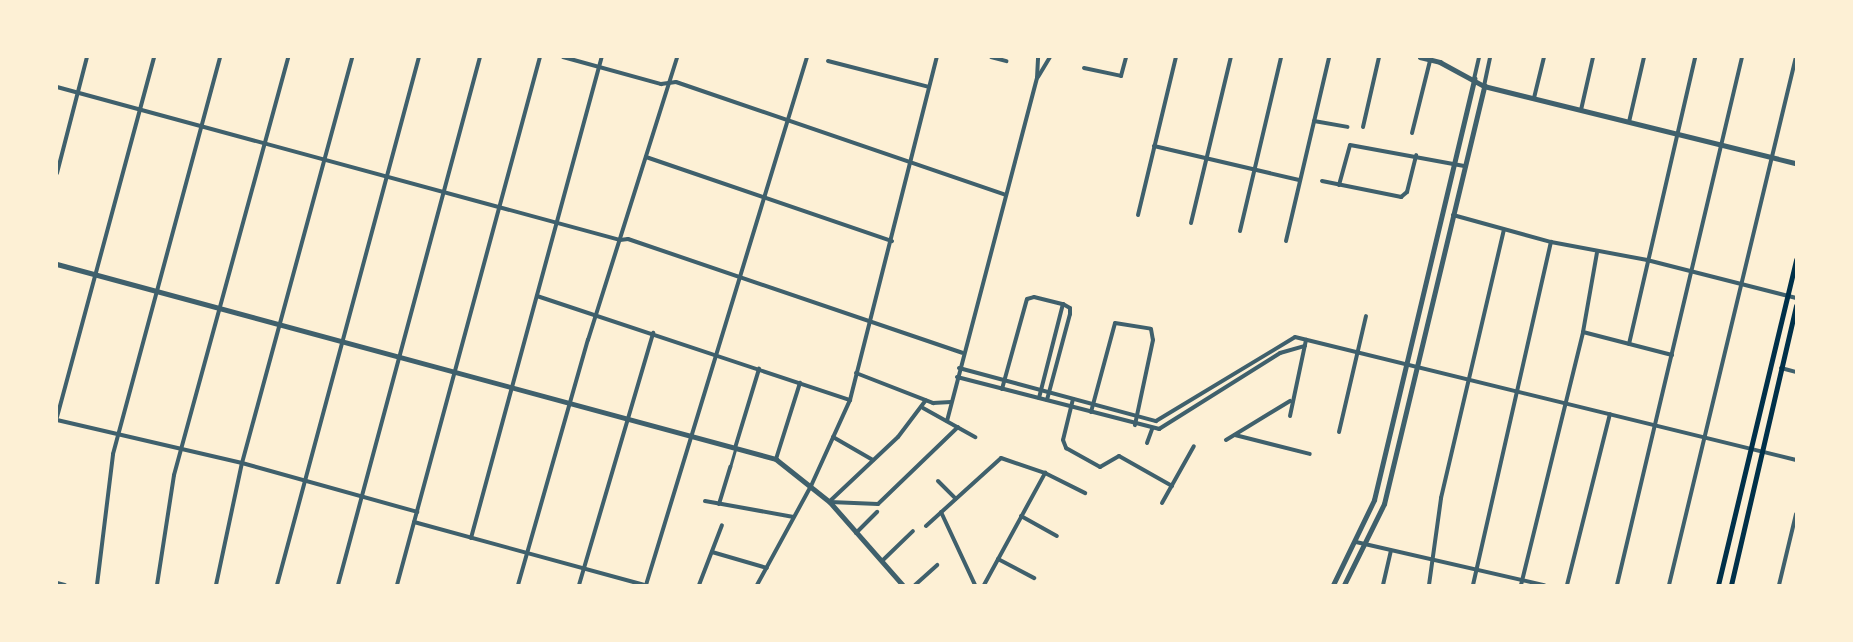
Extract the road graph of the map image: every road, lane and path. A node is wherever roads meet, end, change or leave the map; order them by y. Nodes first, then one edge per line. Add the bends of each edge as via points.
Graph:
1 (87, 57) edge
2 (154, 57) edge
3 (220, 57) edge
4 (288, 57) edge
5 (352, 57) edge
6 (419, 57) edge
7 (480, 57) edge
8 (540, 57) edge
9 (563, 57) edge
10 (602, 57) edge
11 (677, 57) edge
12 (807, 57) edge
13 (938, 57) edge
14 (991, 57) edge
15 (1038, 57) edge
16 (1050, 57) edge
17 (1126, 57) edge
18 (1176, 57) edge
19 (1231, 57) edge
20 (1281, 57) edge
21 (1329, 57) edge
22 (1378, 57) edge
23 (1420, 57) edge
24 (1479, 57) edge
25 (1490, 57) edge
26 (1544, 57) edge
27 (1593, 57) edge
28 (1644, 57) edge
29 (1695, 57) edge
30 (1743, 57) edge
31 (1796, 57) edge
32 (1430, 58) edge
33 (828, 61) dead end
34 (1006, 61) dead end
35 (599, 68) junction
36 (1084, 68) dead end
37 (1037, 78) junction
38 (1474, 80) junction
39 (669, 83) junction
40 (1484, 86) junction
41 (57, 87) edge
42 (930, 87) junction
43 (78, 93) junction
44 (1534, 98) junction
45 (140, 110) junction
46 (1581, 110) junction
47 (788, 120) junction
48 (1314, 121) junction
49 (1629, 122) junction
50 (202, 126) junction
51 (1347, 127) dead end
52 (1363, 127) dead end
53 (1412, 133) dead end
54 (1677, 133) junction
55 (265, 143) junction
56 (1722, 144) junction
57 (1154, 146) junction
58 (1416, 155) junction
59 (646, 157) junction
60 (1772, 157) junction
61 (1208, 158) junction
62 (325, 160) junction
63 (912, 163) junction
64 (1796, 163) edge
65 (1455, 164) junction
66 (1464, 166) junction
67 (1255, 170) junction
68 (57, 173) edge
69 (387, 177) junction
70 (1299, 180) junction
71 (1322, 181) dead end
72 (1339, 185) junction
73 (445, 193) junction
74 (1004, 194) junction
75 (764, 197) junction
76 (500, 208) junction
77 (1138, 215) dead end
78 (1453, 215) junction
79 (557, 223) junction
80 (1191, 223) dead end
81 (1504, 230) junction
82 (1240, 231) dead end
83 (620, 240) junction
84 (892, 241) junction
85 (1286, 241) dead end
86 (1551, 242) junction
87 (1597, 253) junction
88 (1796, 259) edge
89 (1647, 260) junction
90 (57, 264) edge
91 (1694, 273) junction
92 (95, 274) junction
93 (739, 276) junction
94 (1741, 285) junction
95 (158, 291) junction
96 (537, 296) junction
97 (1788, 296) junction
98 (1796, 298) edge
99 (1064, 304) junction
100 (1796, 305) edge
101 (218, 308) junction
102 (596, 314) junction
103 (1366, 316) dead end
104 (870, 321) junction
105 (1794, 324) edge
106 (281, 325) junction
107 (1583, 332) junction
108 (653, 333) junction
109 (342, 341) junction
110 (1307, 343) junction
111 (1629, 344) junction
112 (1276, 346) junction
113 (1280, 353) junction
114 (716, 354) junction
115 (962, 354) junction
116 (1357, 355) junction
117 (1672, 355) junction
118 (400, 357) junction
119 (1408, 367) junction
120 (959, 368) junction
121 (1781, 368) junction
122 (759, 369) junction
123 (1416, 369) junction
124 (455, 372) junction
125 (1796, 372) edge
126 (856, 373) junction
127 (957, 377) junction
128 (1005, 380) junction
129 (1468, 381) junction
130 (800, 383) junction
131 (512, 386) junction
132 (1002, 389) junction
133 (1041, 390) junction
134 (1049, 392) junction
135 (1518, 393) junction
136 (1039, 398) junction
137 (1073, 399) junction
138 (850, 400) junction
139 (927, 400) junction
140 (1047, 400) junction
141 (1291, 400) junction
142 (951, 402) junction
143 (570, 403) junction
144 (1565, 404) junction
145 (1093, 405) junction
146 (1071, 406) junction
147 (923, 408) junction
148 (1091, 412) junction
149 (1610, 414) junction
150 (1136, 417) junction
151 (1290, 417) dead end
152 (57, 418) edge
153 (627, 419) junction
154 (947, 421) junction
155 (1135, 425) junction
156 (1656, 425) junction
157 (958, 428) junction
158 (1152, 429) junction
159 (1339, 432) dead end
160 (118, 435) junction
161 (1235, 435) junction
162 (691, 436) junction
163 (833, 437) junction
164 (975, 437) dead end
165 (1704, 437) junction
166 (1226, 440) dead end
167 (1147, 443) dead end
168 (1194, 447) dead end
169 (735, 448) junction
170 (180, 449) junction
171 (1751, 449) junction
172 (1763, 452) junction
173 (1310, 454) dead end
174 (776, 459) junction
175 (873, 459) junction
176 (1796, 460) edge
177 (242, 463) junction
178 (730, 467) joint
179 (1045, 473) junction
180 (305, 480) junction
181 (938, 481) dead end
182 (811, 486) junction
183 (1172, 486) junction
184 (1085, 493) dead end
185 (362, 496) junction
186 (956, 499) junction
187 (705, 501) dead end
188 (830, 502) junction
189 (1162, 503) dead end
190 (719, 504) junction
191 (417, 512) junction
192 (877, 512) dead end
193 (941, 512) junction
194 (1796, 514) edge
195 (1021, 516) junction
196 (795, 517) junction
197 (414, 522) junction
198 (722, 525) dead end
199 (926, 526) dead end
200 (913, 531) dead end
201 (855, 533) junction
202 (1057, 536) dead end
203 (471, 538) junction
204 (1356, 542) junction
205 (1367, 545) junction
206 (1391, 550) junction
207 (712, 552) junction
208 (527, 553) junction
209 (998, 559) junction
210 (1435, 560) junction
211 (881, 562) junction
212 (937, 566) dead end
213 (583, 568) junction
214 (766, 568) junction
215 (1476, 569) junction
216 (1034, 578) dead end
217 (624, 582) edge
218 (1521, 582) edge
219 (57, 583) edge
220 (65, 585) edge
221 (97, 585) edge
222 (157, 585) edge
223 (216, 585) edge
224 (277, 585) edge
225 (338, 585) edge
226 (397, 585) edge
227 (518, 585) edge
228 (579, 585) edge
229 (645, 585) edge
230 (699, 585) edge
231 (757, 585) edge
232 (903, 585) edge
233 (915, 585) edge
234 (975, 585) edge
235 (984, 585) edge
236 (1333, 585) edge
237 (1344, 585) edge
238 (1383, 585) edge
239 (1430, 585) edge
240 (1473, 585) edge
241 (1544, 585) edge
242 (1567, 585) edge
243 (1617, 585) edge
244 (1669, 585) edge
245 (1718, 585) edge
246 (1731, 585) edge
247 (1779, 585) edge

1 - 43 street
2 - 45 street
3 - 50 street
4 - 55 street
5 - 62 street
6 - 69 street
7 - 73 street
8 - 76 street
9 - 35 street
10 - 35 street
11 - 39 street
12 - 47 street
13 - 42 street
14 - 34 street
15 - 37 street
16 - 37 street
17 - 36 street via 1121,76
18 - 57 street
19 - 61 street
20 - 67 street
21 - 48 street
22 - 52 street
23 - 32 street
24 - 38 street
25 - 40 street
26 - 44 street
27 - 46 street
28 - 49 street
29 - 54 street
30 - 56 street
31 - 60 street
32 - 38 street
32 - 53 street
33 - 42 street
35 - 39 street
35 - 79 street
37 - 74 street
38 - 40 street
38 - 65 street
39 - 47 street
39 - 59 street
40 - 44 street
40 - 66 street
41 - 43 street
42 - 63 street
43 - 45 street
43 - 68 street
44 - 46 street
45 - 50 street
45 - 92 street
46 - 49 street
47 - 63 street
47 - 75 street
48 - 51 street
48 - 70 street
49 - 54 street
50 - 55 street
50 - 95 street
54 - 56 street
54 - 89 street
55 - 62 street
55 - 101 street
56 - 60 street
56 - 91 street
57 - 61 street
57 - 77 street
58 - 65 street
58 - 72 street via 1350,144
58 - 72 street via 1404,197
59 - 75 street
59 - 83 street
60 - 64 street
60 - 94 street
61 - 67 street
61 - 80 street
62 - 69 street
62 - 106 street
63 - 74 street
63 - 84 street
65 - 66 street
65 - 119 street
66 - 78 street
67 - 70 street
67 - 82 street
69 - 73 street
69 - 109 street
70 - 85 street
71 - 72 street
73 - 76 street
73 - 118 street
74 - 115 street
75 - 84 street
75 - 93 street
76 - 79 street
76 - 124 street
78 - 81 street
78 - 123 street
79 - 83 street
79 - 96 street
81 - 86 street
81 - 129 street
83 - 93 street via 628,239
83 - 102 street
84 - 104 street
86 - 87 street
86 - 135 street
87 - 89 street
87 - 107 street
88 - 97 main road
89 - 91 street
89 - 111 street
90 - 92 street
91 - 94 street
91 - 117 street
92 - 95 street
92 - 152 street
93 - 104 street
93 - 114 street
94 - 97 street
94 - 165 street
95 - 101 street
95 - 160 street
96 - 102 street
96 - 131 street
97 - 98 street
97 - 171 main road
99 - 128 street via 1035,297 1027,299
99 - 133 street
99 - 134 street via 1070,308 1070,314
100 - 105 main road
101 - 106 street
101 - 170 street
102 - 108 street
102 - 143 street
103 - 116 street
104 - 115 street
104 - 126 street
105 - 121 main road
106 - 109 street
106 - 177 street
107 - 111 street
107 - 144 street
108 - 114 street
108 - 153 street
109 - 118 street
109 - 180 street
110 - 112 street via 1292,337
110 - 113 street
110 - 116 street
110 - 141 street
111 - 117 street
112 - 113 street
112 - 150 street via 1164,418
113 - 158 street via 1170,424
114 - 122 street
114 - 162 street
115 - 120 street
116 - 119 street
116 - 159 street
117 - 156 street
118 - 124 street
118 - 185 street
119 - 123 street
119 - 204 street via 1374,500
120 - 127 street
120 - 128 street
121 - 125 street
121 - 172 main road
122 - 130 street
122 - 169 street
123 - 129 street
123 - 205 street via 1384,504
124 - 131 street
124 - 191 street
126 - 138 street
126 - 139 street
127 - 132 street
127 - 142 street
128 - 132 street
128 - 133 street
129 - 135 street
129 - 210 street via 1441,498
130 - 138 street
130 - 174 street
131 - 143 street
131 - 203 street
132 - 136 street
133 - 134 street
133 - 136 street
134 - 137 street
134 - 140 street
135 - 144 street
135 - 215 street
136 - 140 street
137 - 145 street
137 - 146 street
138 - 163 street
139 - 142 street
139 - 147 street
140 - 146 street
141 - 151 street
141 - 161 street
142 - 154 street
143 - 153 street
143 - 208 street
144 - 149 street
144 - 218 street
145 - 148 street
145 - 150 street
145 - 150 street via 1115,323 1151,329 1154,337
146 - 148 street
146 - 183 street via 1063,440 1066,448 1100,467 1119,456
147 - 154 street
147 - 175 street
148 - 155 street
149 - 156 street
149 - 242 street
150 - 155 street
152 - 160 street
153 - 162 street
153 - 213 street
154 - 157 street
155 - 158 street
156 - 165 street
156 - 243 street
157 - 164 street
157 - 188 street via 878,504
158 - 167 street
160 - 170 street
160 - 221 street
161 - 166 street
161 - 173 street
162 - 169 street
162 - 229 street
163 - 175 street
163 - 182 street
165 - 171 street
165 - 244 street
168 - 183 street
169 - 174 street
169 - 178 street
170 - 177 street
170 - 222 street
171 - 172 street
171 - 245 main road
172 - 176 street
172 - 246 main road
174 - 182 street
175 - 188 street
177 - 180 street
177 - 223 street
178 - 190 street
179 - 184 street
179 - 186 street via 999,458
179 - 195 street
180 - 185 street
180 - 224 street
181 - 186 street
182 - 188 street
182 - 196 street
183 - 189 street
185 - 191 street
185 - 225 street
186 - 193 street
187 - 190 street
188 - 201 street
190 - 196 street
191 - 197 street
192 - 201 street
193 - 199 street
193 - 234 street
194 - 247 street
195 - 202 street
195 - 209 street
196 - 214 street
197 - 203 street
197 - 226 street
198 - 207 street
200 - 211 street
201 - 211 street
203 - 208 street
204 - 205 street
204 - 236 street
205 - 206 street
205 - 237 street
206 - 210 street
206 - 238 street
207 - 214 street
207 - 230 street
208 - 213 street
208 - 227 street
209 - 216 street
209 - 235 street
210 - 215 street
210 - 239 street
211 - 232 street
212 - 233 street
213 - 217 street
213 - 228 street
214 - 231 street
215 - 218 street
215 - 240 street
217 - 229 street
218 - 241 street
219 - 220 street

